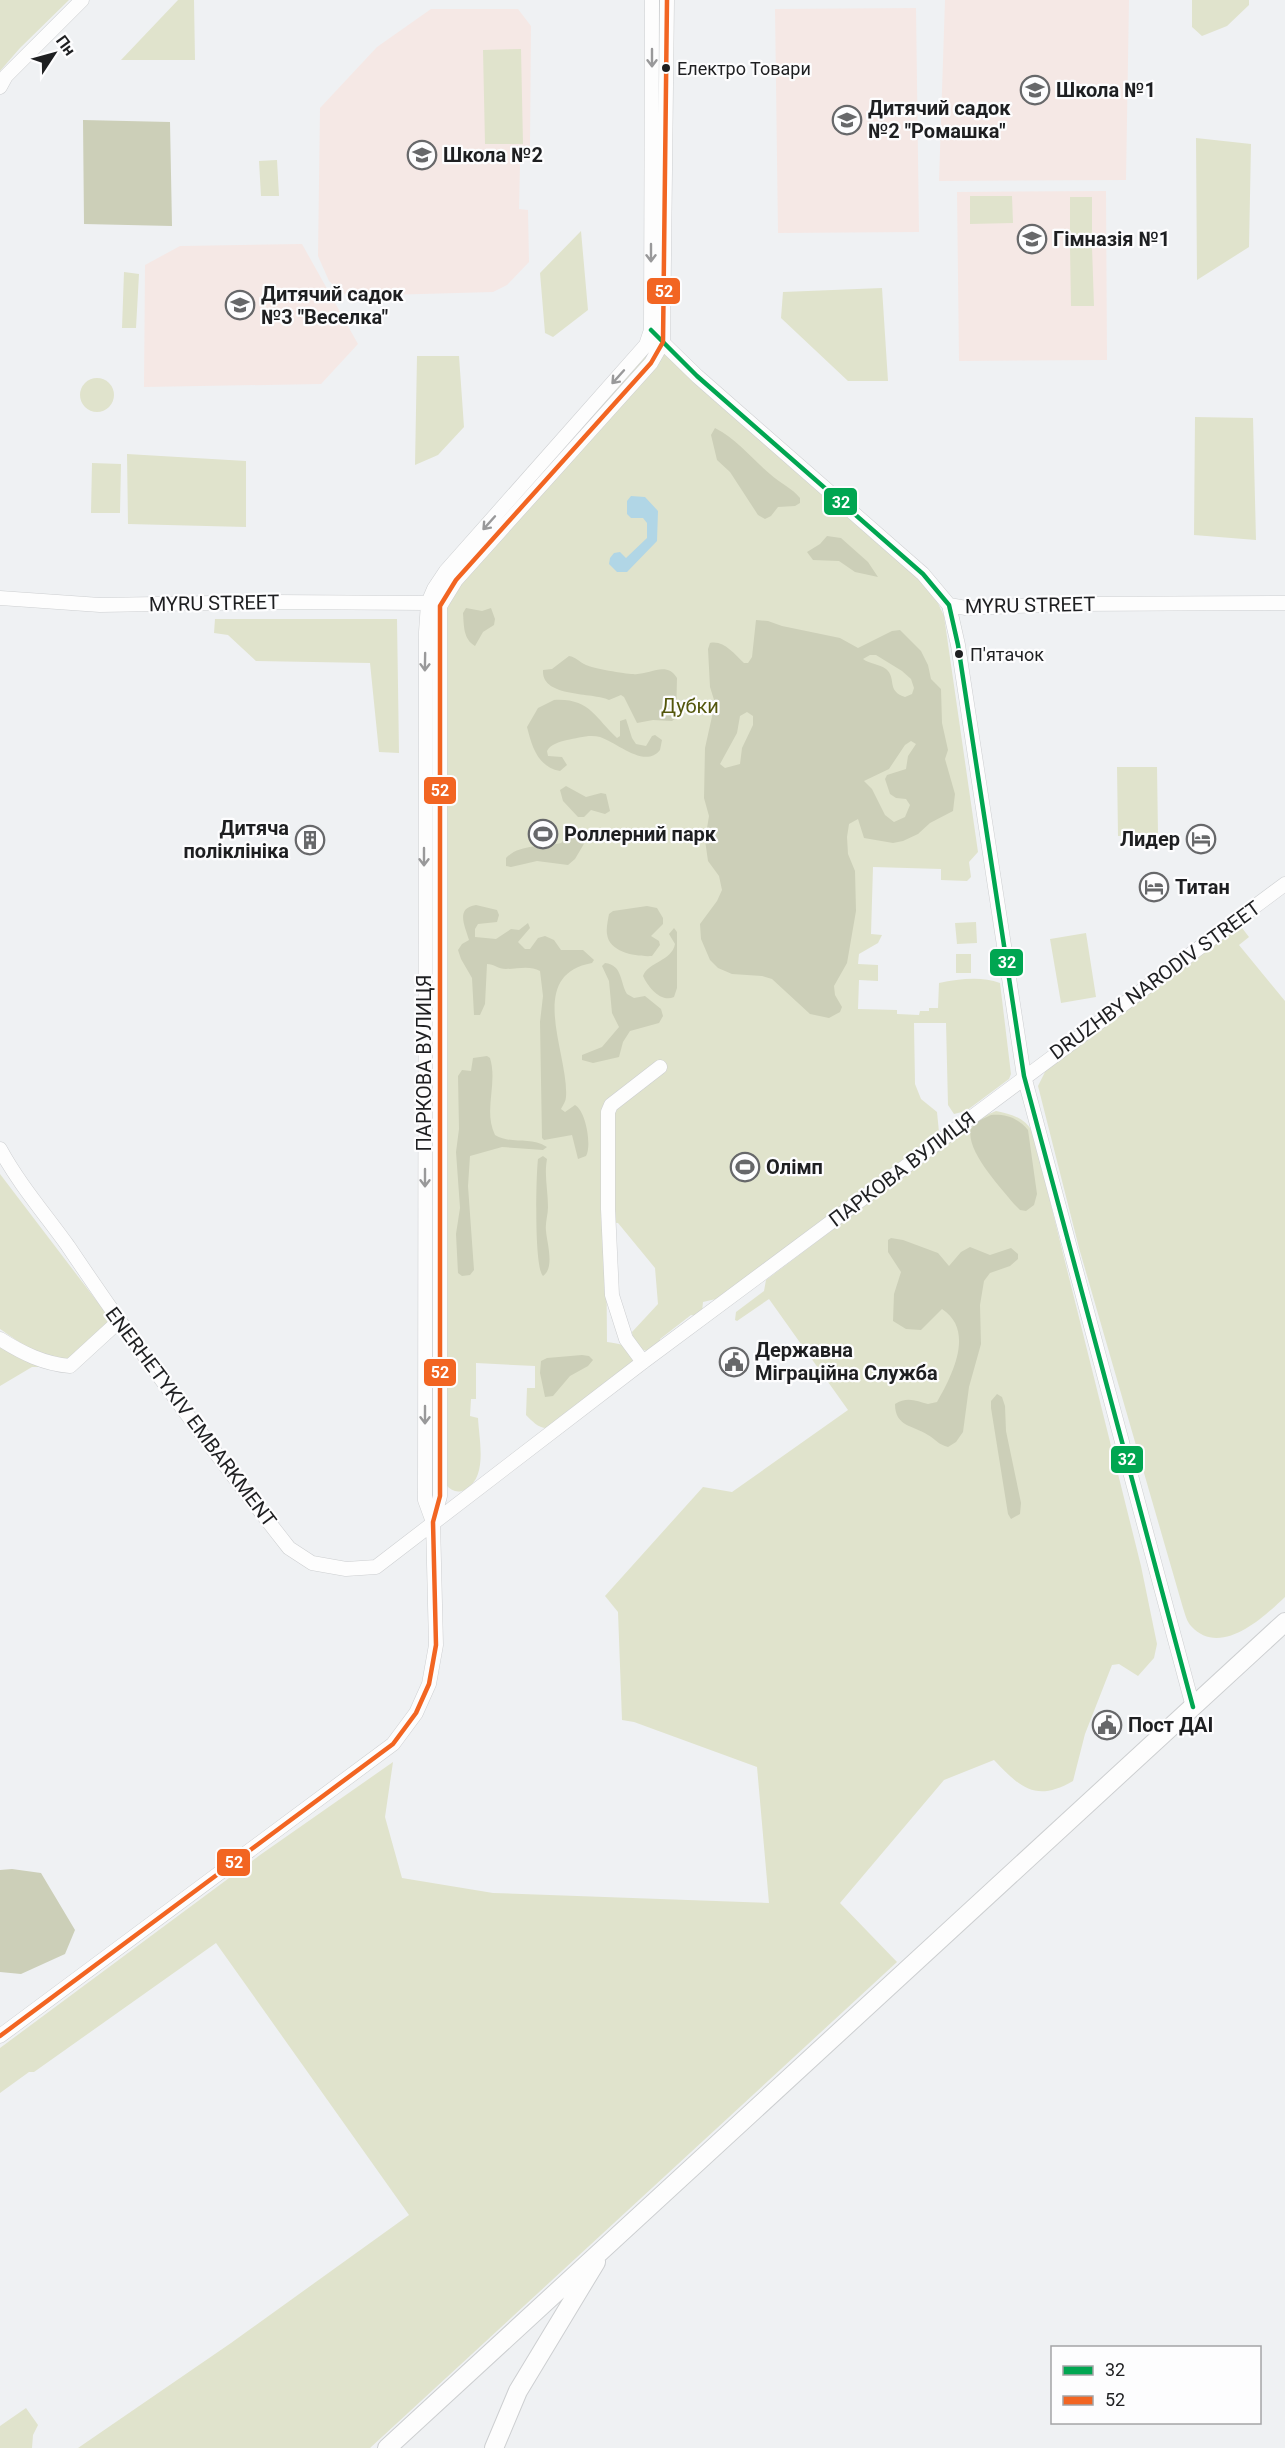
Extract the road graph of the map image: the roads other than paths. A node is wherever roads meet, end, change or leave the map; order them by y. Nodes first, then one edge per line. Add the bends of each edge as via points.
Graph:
1 (82, 0) edge
2 (652, 0) edge
3 (667, 0) edge
4 (0, 87) edge
5 (651, 330) junction
6 (663, 342) junction
7 (0, 598) edge
8 (444, 599) junction
9 (428, 603) junction
10 (1285, 603) edge
11 (949, 605) junction
12 (1285, 884) edge
13 (660, 1067) dead end
14 (1024, 1076) junction
15 (0, 1149) edge
16 (118, 1322) junction
17 (0, 1339) edge
18 (643, 1362) junction
19 (433, 1522) junction
20 (1285, 1622) edge
21 (1193, 1707) junction
22 (0, 2036) edge
23 (604, 2247) junction
24 (396, 2447) edge
25 (494, 2448) edge

1 - 4 street via 6,76
2 -> 5 street
3 - 6 street
5 - 6 street, MYRU STREET
5 -> 9 street via 640,353 446,571
6 - 8 street, ПАРКОВА ВУЛИЦЯ via 651,363 456,580
6 - 11 street, MYRU STREET via 923,574
7 - 9 street, MYRU STREET via 100,605
8 - 9 street, MYRU STREET
8 - 19 street, ПАРКОВА ВУЛИЦЯ via 440,606 440,1496
9 -> 19 street, ПАРКОВА ВУЛИЦЯ via 424,758 425,1500
10 - 11 street, MYRU STREET via 966,608
11 - 14 street
12 - 14 street, DRUZHBY NARODIV STREET
13 - 18 street via 610,1105 608,1112 612,1295 626,1339
14 - 18 street, ПАРКОВА ВУЛИЦЯ
14 - 21 street
15 - 16 street, ENERHETYKIV EMBARKMENT
16 - 17 street via 70,1366 45,1362
16 - 19 street, ENERHETYKIV EMBARKMENT via 289,1548 312,1563 346,1569 376,1567
18 - 19 street, ПАРКОВА ВУЛИЦЯ
19 - 22 street via 436,1645 429,1684 416,1713 393,1744
20 - 21 main road
21 - 23 main road
23 - 24 main road
23 - 25 main road via 533,2363

